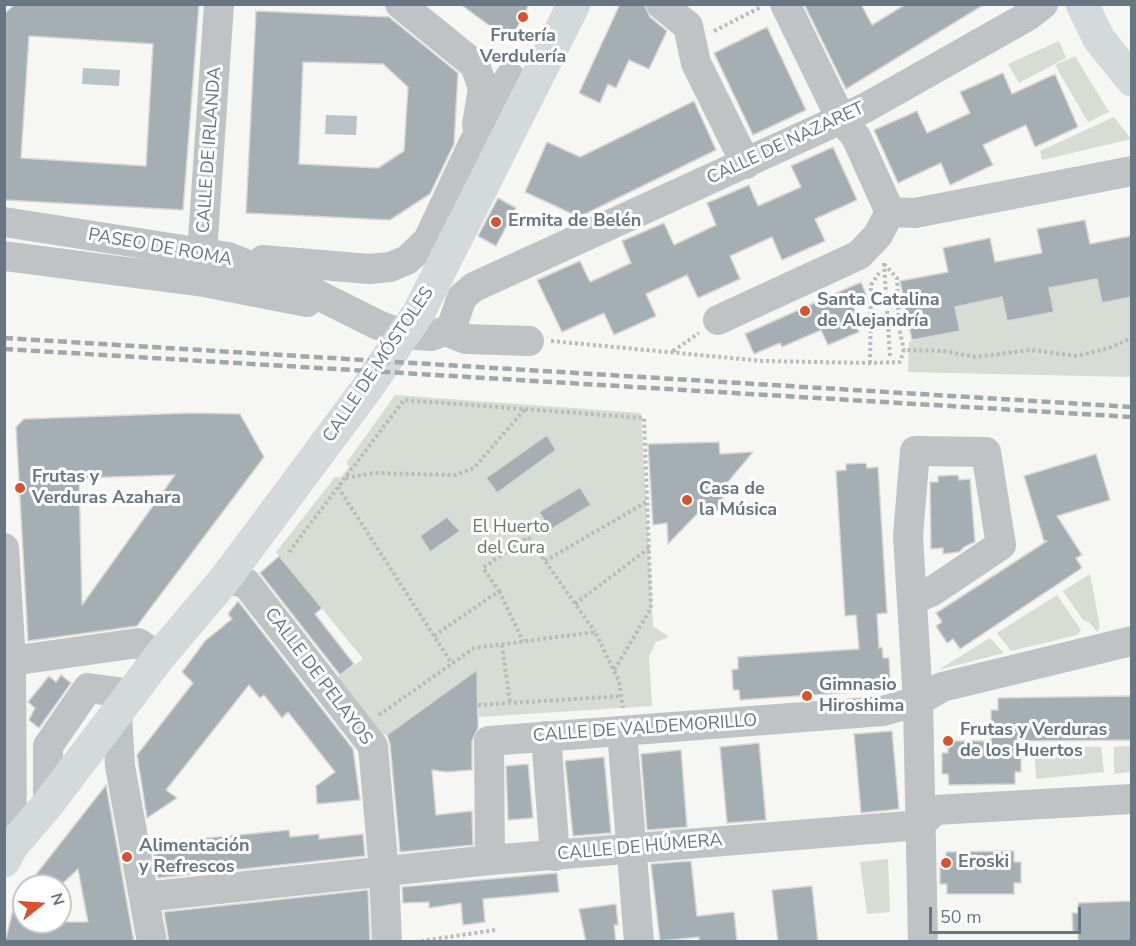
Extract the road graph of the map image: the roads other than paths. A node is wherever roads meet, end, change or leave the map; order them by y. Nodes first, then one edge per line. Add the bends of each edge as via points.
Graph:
1 (219, 4) edge
2 (400, 4) edge
3 (423, 4) edge
4 (574, 4) edge
5 (661, 4) edge
6 (785, 4) edge
7 (1043, 4) edge
8 (1082, 4) edge
9 (1131, 80) edge
10 (521, 83) junction
11 (841, 119) junction
12 (473, 144) junction
13 (746, 164) junction
14 (1131, 171) edge
15 (890, 212) junction
16 (4, 222) edge
17 (215, 255) junction
18 (4, 256) edge
19 (170, 278) junction
20 (343, 307) junction
21 (717, 320) road end
22 (439, 333) junction
23 (529, 341) road end
24 (4, 548) edge
25 (225, 579) junction
26 (912, 600) junction
27 (1131, 641) edge
28 (159, 657) junction
29 (8, 662) edge
30 (918, 701) junction
31 (125, 704) junction
32 (622, 732) junction
33 (546, 736) junction
34 (1131, 799) edge
35 (920, 825) junction
36 (630, 847) junction
37 (8, 853) edge
38 (555, 856) junction
39 (490, 860) junction
40 (384, 872) junction
41 (144, 897) junction
42 (152, 942) edge
43 (387, 942) edge
44 (639, 942) edge
45 (923, 942) edge

1 - 17 street, CALLE DE IRLANDA
2 - 12 street via 475,65 483,88
3 - 10 street
4 - 10 main road, CALLE DE MÓSTOLES
5 - 13 street via 688,26 696,63
6 - 11 street
7 - 11 street, CALLE DE NAZARET via 1028,16
8 - 9 main road via 1099,39
10 - 12 street
10 - 25 main road, CALLE DE MÓSTOLES via 419,312 365,392
11 - 13 street, CALLE DE NAZARET
11 - 15 street via 856,137
12 - 17 street via 428,240 407,260 369,269
13 - 22 street, CALLE DE NAZARET via 474,287 462,297 450,329
14 - 15 street via 915,213
15 - 21 street via 878,236 859,255
16 - 17 street, PASEO DE ROMA
17 - 19 street, CALLE DE IRLANDA
17 - 20 street, PASEO DE ROMA via 296,284
18 - 19 street, PASEO DE ROMA
19 - 20 street, PASEO DE ROMA
20 - 22 street, PASEO DE ROMA via 403,334
22 - 23 street, PASEO DE ROMA via 466,339
24 - 29 street
25 - 28 main road, CALLE DE MÓSTOLES
25 - 40 street, CALLE DE PELAYOS via 246,583 373,746
26 - 26 street via 908,536 915,451 986,452 1001,545 931,592
26 - 30 street
27 - 30 street, CALLE DE VALDEMORILLO via 942,687
28 - 29 street via 138,643
28 - 31 main road, CALLE DE MÓSTOLES
29 - 37 street
30 - 32 street, CALLE DE VALDEMORILLO via 883,711
30 - 35 street
31 - 37 main road, CALLE DE MÓSTOLES
31 - 41 street via 120,766
32 - 33 street, CALLE DE VALDEMORILLO
32 - 36 street
33 - 38 street
33 - 39 street, CALLE DE VALDEMORILLO via 489,741
34 - 35 street, CALLE DE HÚMERA via 935,810
35 - 36 street, CALLE DE HÚMERA
35 - 45 street
36 - 38 street, CALLE DE HÚMERA
36 - 44 street
38 - 39 street, CALLE DE HÚMERA
39 - 40 street, CALLE DE HÚMERA
40 - 41 street, CALLE DE HÚMERA
40 - 43 street, CALLE DE PELAYOS
41 - 42 street

